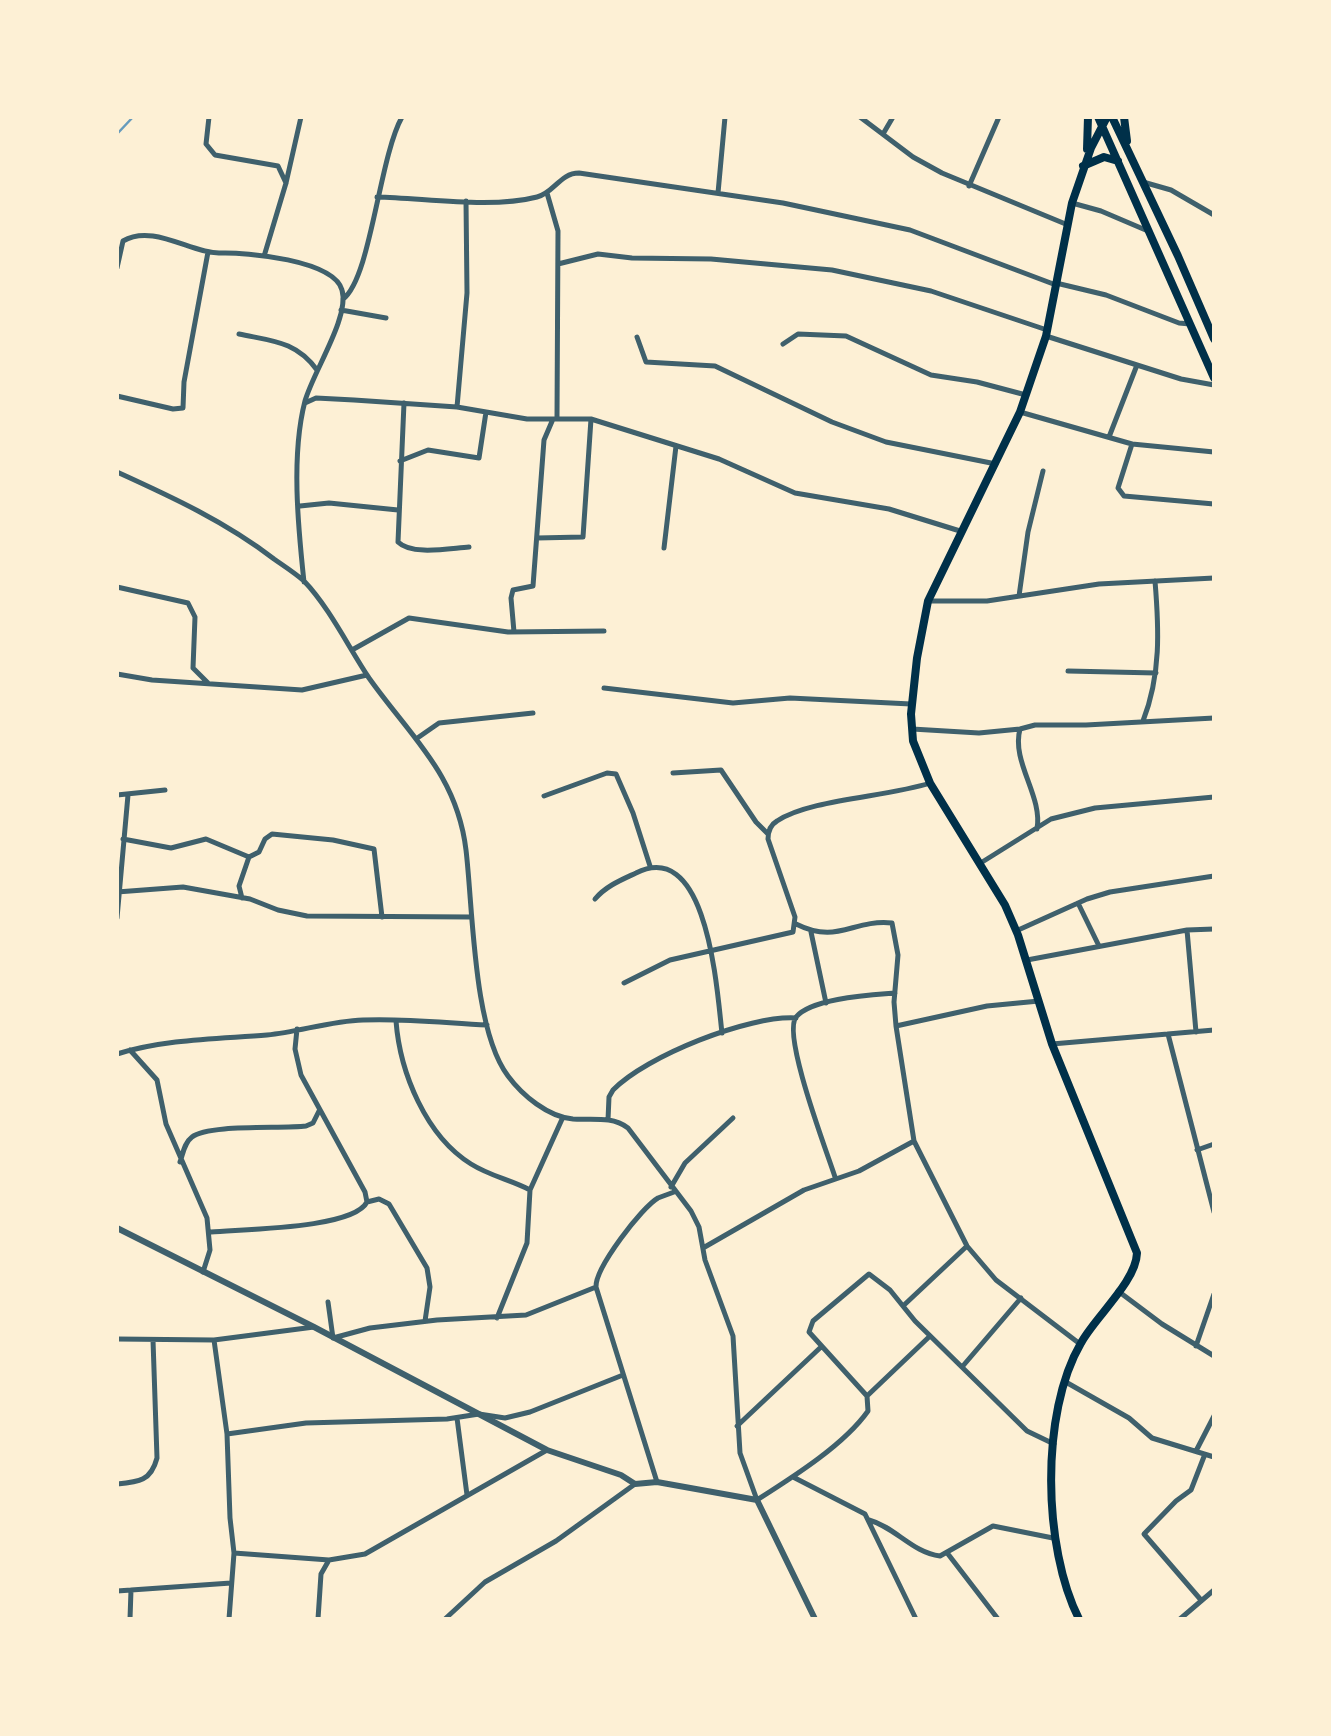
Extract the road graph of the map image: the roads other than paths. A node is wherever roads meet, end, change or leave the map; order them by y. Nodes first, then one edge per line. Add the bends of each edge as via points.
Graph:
1 (209, 117) edge
2 (301, 117) edge
3 (402, 117) edge
4 (725, 117) edge
5 (860, 117) edge
6 (893, 117) edge
7 (999, 117) edge
8 (1087, 117) edge
9 (1098, 117) edge
10 (1110, 117) edge
11 (1124, 117) edge
12 (1102, 126) junction
13 (883, 134) junction
14 (1127, 147) junction
15 (1118, 161) junction
16 (1083, 166) junction
17 (1143, 182) junction
18 (286, 183) junction
19 (969, 186) junction
20 (547, 193) junction
21 (718, 193) junction
22 (377, 197) junction
23 (466, 201) junction
24 (1072, 204) junction
25 (1214, 215) edge
26 (1068, 225) junction
27 (1152, 233) junction
28 (208, 252) junction
29 (265, 253) junction
30 (558, 264) junction
31 (117, 268) edge
32 (338, 282) junction
33 (352, 283) junction
34 (1056, 284) junction
35 (343, 299) junction
36 (341, 310) junction
37 (386, 318) dead end
38 (1191, 324) junction
39 (1046, 333) junction
40 (239, 334) dead end
41 (637, 337) dead end
42 (1214, 339) edge
43 (783, 344) dead end
44 (1137, 366) junction
45 (317, 370) junction
46 (1214, 378) edge
47 (1214, 385) edge
48 (309, 392) junction
49 (117, 396) edge
50 (1026, 396) junction
51 (316, 398) junction
52 (305, 403) junction
53 (404, 403) junction
54 (457, 407) junction
55 (486, 412) junction
56 (1020, 412) junction
57 (555, 418) junction
58 (591, 419) junction
59 (1109, 438) junction
60 (1132, 444) junction
61 (677, 446) junction
62 (1214, 452) edge
63 (400, 461) junction
64 (996, 464) junction
65 (1043, 471) dead end
66 (117, 472) edge
67 (1214, 504) edge
68 (300, 506) junction
69 (398, 510) junction
70 (960, 531) junction
71 (537, 538) junction
72 (469, 547) dead end
73 (664, 548) dead end
74 (1214, 578) edge
75 (1155, 581) junction
76 (304, 582) junction
77 (117, 587) edge
78 (1019, 596) junction
79 (928, 601) junction
80 (604, 631) dead end
81 (514, 632) junction
82 (352, 650) junction
83 (1068, 671) dead end
84 (1156, 673) junction
85 (117, 674) edge
86 (367, 675) junction
87 (208, 683) junction
88 (604, 688) dead end
89 (911, 704) junction
90 (533, 713) dead end
91 (1214, 718) edge
92 (1143, 721) junction
93 (912, 729) junction
94 (1020, 729) junction
95 (416, 739) junction
96 (673, 773) dead end
97 (930, 783) junction
98 (165, 790) dead end
99 (117, 795) edge
100 (128, 795) junction
101 (544, 796) dead end
102 (1214, 797) edge
103 (1037, 829) junction
104 (768, 834) junction
105 (123, 839) junction
106 (249, 857) junction
107 (979, 864) junction
108 (650, 866) junction
109 (1214, 876) edge
110 (119, 892) edge
111 (242, 898) junction
112 (595, 899) dead end
113 (1078, 903) junction
114 (471, 917) junction
115 (117, 918) edge
116 (382, 918) junction
117 (796, 924) junction
118 (1214, 929) edge
119 (1187, 930) junction
120 (1016, 931) junction
121 (811, 932) junction
122 (1099, 946) junction
123 (712, 950) junction
124 (1027, 960) junction
125 (624, 983) dead end
126 (895, 993) junction
127 (1039, 1001) junction
128 (826, 1003) junction
129 (796, 1018) junction
130 (396, 1021) junction
131 (486, 1025) junction
132 (896, 1026) junction
133 (297, 1029) junction
134 (1214, 1030) edge
135 (1196, 1032) junction
136 (722, 1033) junction
137 (1168, 1034) junction
138 (1052, 1044) junction
139 (130, 1050) junction
140 (117, 1054) edge
141 (318, 1111) junction
142 (563, 1117) junction
143 (733, 1118) dead end
144 (608, 1120) junction
145 (914, 1140) junction
146 (1214, 1144) edge
147 (1197, 1150) junction
148 (180, 1162) junction
149 (835, 1178) junction
150 (530, 1190) junction
151 (673, 1190) junction
152 (367, 1202) junction
153 (1214, 1212) edge
154 (117, 1228) edge
155 (211, 1232) junction
156 (967, 1246) junction
157 (703, 1248) junction
158 (203, 1272) junction
159 (596, 1287) junction
160 (1118, 1291) junction
161 (1214, 1294) edge
162 (1021, 1298) junction
163 (328, 1302) dead end
164 (903, 1306) junction
165 (498, 1318) junction
166 (425, 1321) junction
167 (314, 1327) junction
168 (930, 1336) junction
169 (333, 1338) junction
170 (117, 1339) edge
171 (153, 1340) junction
172 (214, 1340) junction
173 (1080, 1344) junction
174 (821, 1346) junction
175 (1196, 1346) junction
176 (1214, 1356) edge
177 (962, 1367) junction
178 (623, 1375) junction
179 (1064, 1381) junction
180 (867, 1396) junction
181 (479, 1414) junction
182 (1214, 1416) edge
183 (457, 1419) junction
184 (736, 1427) junction
185 (227, 1434) junction
186 (1054, 1444) junction
187 (547, 1450) junction
188 (1196, 1451) junction
189 (1205, 1454) junction
190 (1214, 1457) edge
191 (793, 1477) junction
192 (657, 1482) junction
193 (117, 1483) edge
194 (635, 1484) junction
195 (467, 1495) junction
196 (757, 1500) junction
197 (869, 1520) junction
198 (1053, 1538) junction
199 (234, 1553) junction
200 (947, 1554) junction
201 (329, 1560) junction
202 (232, 1583) junction
203 (131, 1590) junction
204 (1214, 1590) edge
205 (117, 1591) edge
206 (1200, 1600) junction
207 (130, 1619) edge
208 (229, 1619) edge
209 (318, 1619) edge
210 (445, 1619) edge
211 (815, 1619) edge
212 (916, 1619) edge
213 (998, 1619) edge
214 (1079, 1619) edge
215 (1180, 1619) edge

1 - 18 street via 206,144 215,155 278,166
2 - 18 street
3 - 22 street
4 - 21 street
5 - 13 street
6 - 13 street
7 - 19 street
8 - 16 main road via 1089,139
9 - 12 main road
10 - 12 main road
10 - 14 main road
11 - 14 main road
12 - 15 main road
12 - 16 main road
13 - 19 street via 913,157
14 - 17 main road
15 - 16 main road via 1104,157
15 - 27 main road
16 - 24 main road
17 - 25 street via 1171,190
17 - 42 main road
18 - 29 street
19 - 26 street
20 - 21 street via 573,173
20 - 23 street
20 - 30 street via 558,231
21 - 34 street via 910,230
22 - 23 street
22 - 33 street via 369,241
23 - 54 street via 467,293
24 - 26 main road
24 - 27 street
26 - 34 main road
27 - 38 main road
28 - 29 street
28 - 31 street via 179,240 133,235 123,241
28 - 49 street via 183,408
29 - 32 street via 325,272
30 - 39 street via 598,254 832,270 931,291
30 - 57 street
32 - 33 street
32 - 35 street
33 - 35 street
34 - 38 street via 1106,295
34 - 39 main road
35 - 36 street
36 - 37 street
36 - 45 street
38 - 46 main road
39 - 44 street
39 - 50 main road
40 - 45 street via 295,349
41 - 64 street via 646,362 715,366 832,422 886,442
43 - 50 street via 798,334 846,336 931,375
44 - 47 street
44 - 59 street
45 - 48 street
48 - 51 street
48 - 52 street
50 - 56 main road
51 - 52 street
51 - 53 street
52 - 68 street via 298,451
53 - 54 street
53 - 63 street
54 - 55 street
55 - 57 street
55 - 63 street via 479,458 428,450
56 - 59 street
56 - 64 main road
57 - 58 street
57 - 71 street via 544,440
58 - 61 street
58 - 71 street via 583,537
59 - 60 street
60 - 62 street
60 - 67 street via 1118,488 1124,496
61 - 70 street via 795,493 889,509
61 - 73 street
63 - 69 street
64 - 70 main road
65 - 78 street
66 - 76 street via 246,538
68 - 69 street via 329,503
68 - 76 street
69 - 72 street via 398,542 402,546
70 - 79 main road
71 - 81 street via 533,586 516,588 511,598
74 - 75 street
75 - 78 street
75 - 84 street
76 - 82 street
77 - 87 street via 188,603 195,617 193,668
78 - 79 street
79 - 89 main road
80 - 81 street
81 - 82 street via 409,618
82 - 86 street
83 - 84 street
84 - 92 street via 1154,694
85 - 87 street
86 - 87 street via 302,690
86 - 95 street
88 - 89 street via 733,703 790,698
89 - 93 main road
90 - 95 street via 439,723
91 - 92 street
92 - 94 street
93 - 94 street via 979,733
93 - 97 main road
94 - 103 street via 1019,748
95 - 114 street via 455,799 466,848
96 - 104 street via 720,770
97 - 104 street via 792,814 777,821
97 - 107 main road
98 - 100 street
99 - 100 street
100 - 105 street
101 - 108 street via 607,773 616,774
102 - 103 street via 1095,807 1051,819
103 - 107 street
104 - 117 street
105 - 106 street via 171,848 206,839
105 - 110 street
106 - 111 street via 239,886
106 - 116 street via 259,852 265,839 283,834 374,849
107 - 120 main road
108 - 112 street via 604,889
108 - 123 street via 672,869 683,882 701,914
109 - 113 street via 1110,892
110 - 111 street via 183,887
110 - 115 street
111 - 116 street via 307,916
113 - 120 street
113 - 122 street
114 - 116 street
114 - 131 street
117 - 121 street
117 - 123 street via 788,934
118 - 119 street
119 - 122 street
119 - 135 street
120 - 124 main road
121 - 126 street via 832,934 892,923 898,955
121 - 128 street
122 - 124 street
123 - 125 street via 670,960
123 - 136 street
124 - 127 main road
126 - 128 street
126 - 132 street
127 - 132 street via 987,1006
127 - 138 main road
128 - 129 street
129 - 136 street via 761,1020
129 - 149 street via 791,1032 797,1060
130 - 131 street
130 - 133 street via 363,1020
130 - 150 street via 404,1068 443,1142 482,1170
131 - 142 street via 496,1059 509,1077 527,1097
132 - 145 street
133 - 139 street
133 - 141 street via 297,1062
134 - 135 street
135 - 137 street
136 - 144 street via 671,1052 619,1084 609,1097
137 - 138 street
137 - 147 street
138 - 160 main road via 1135,1242 1137,1262
139 - 140 street
139 - 148 street via 157,1080
141 - 148 street via 313,1123 306,1126 228,1129 193,1136
141 - 152 street
142 - 144 street
142 - 150 street
143 - 151 street via 685,1163
144 - 151 street via 628,1128
145 - 149 street via 859,1171
145 - 156 street
146 - 147 street
147 - 153 street
148 - 155 street via 195,1186
149 - 157 street via 804,1190
150 - 165 street via 527,1243
151 - 157 street via 695,1219
151 - 159 street via 656,1199 609,1254 595,1278
152 - 155 street via 339,1220
152 - 166 street via 379,1199 389,1205 427,1268 430,1287
154 - 158 street
155 - 158 street
156 - 162 street via 996,1280
156 - 164 street
157 - 184 street via 733,1336
158 - 167 street
159 - 165 street via 545,1310
159 - 178 street
160 - 173 main road
160 - 175 street
161 - 175 street
162 - 173 street
162 - 177 street
163 - 169 street
164 - 168 street
164 - 174 street via 879,1280 867,1275 809,1326
165 - 166 street
166 - 169 street
167 - 169 street
167 - 172 street
168 - 177 street
168 - 180 street
169 - 181 street
170 - 171 street
171 - 172 street
171 - 193 street via 157,1458 153,1471 141,1482
172 - 185 street
173 - 179 main road
174 - 180 street
174 - 184 street
175 - 176 street
177 - 186 street via 1027,1431
178 - 181 street via 530,1412 505,1418
178 - 192 street
179 - 186 main road
179 - 188 street via 1129,1418 1146,1434
180 - 191 street via 870,1405 863,1418
181 - 183 street
181 - 187 street
182 - 188 street
183 - 185 street via 306,1423
183 - 195 street
184 - 196 street
185 - 199 street
186 - 198 main road
187 - 194 street
187 - 195 street
188 - 189 street
189 - 190 street
189 - 206 street via 1191,1490 1144,1534
191 - 196 street
191 - 197 street via 861,1509
192 - 194 street
192 - 196 street
194 - 210 street via 556,1541 485,1582
195 - 201 street via 377,1549
196 - 211 street
197 - 200 street via 886,1525 922,1551
197 - 212 street
198 - 200 street via 992,1526
198 - 214 main road via 1061,1578
199 - 201 street
199 - 202 street
200 - 213 street
201 - 209 street via 321,1574
202 - 203 street
202 - 208 street
203 - 205 street
203 - 207 street
204 - 206 street
206 - 215 street

